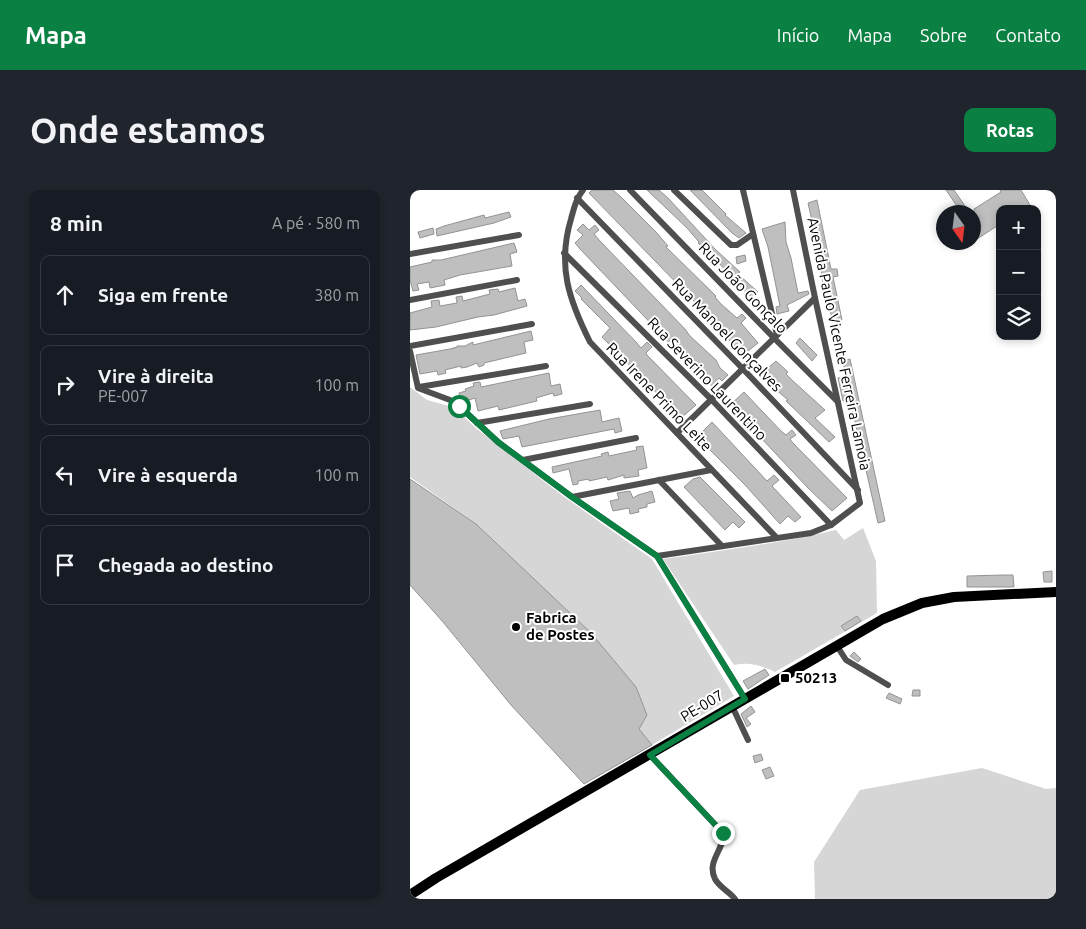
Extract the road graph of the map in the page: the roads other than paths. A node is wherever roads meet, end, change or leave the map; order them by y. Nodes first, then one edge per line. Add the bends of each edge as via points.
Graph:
1 (582, 190) edge
2 (630, 190) edge
3 (674, 190) edge
4 (743, 190) edge
5 (793, 190) edge
6 (577, 198) junction
7 (753, 234) junction
8 (519, 235) dead end
9 (564, 253) junction
10 (410, 254) edge
11 (517, 280) dead end
12 (815, 298) junction
13 (410, 300) edge
14 (532, 324) dead end
15 (775, 337) junction
16 (410, 346) edge
17 (410, 351) edge
18 (546, 366) dead end
19 (743, 369) junction
20 (418, 388) junction
21 (711, 399) junction
22 (839, 403) junction
23 (590, 404) dead end
24 (477, 423) junction
25 (677, 433) junction
26 (636, 438) dead end
27 (522, 460) junction
28 (711, 470) junction
29 (659, 480) junction
30 (858, 491) junction
31 (572, 497) junction
32 (831, 525) junction
33 (776, 538) junction
34 (722, 546) junction
35 (657, 556) junction
36 (1056, 591) edge
37 (837, 646) junction
38 (888, 685) dead end
39 (745, 699) junction
40 (732, 706) junction
41 (748, 740) dead end
42 (650, 755) junction
43 (410, 895) edge
44 (735, 899) edge

1 - 6 street, Rua Irene Primo Leite
2 - 15 street, Rua João Gonçalo
3 - 7 street via 730,245 737,245
4 - 7 street
5 - 12 street, Avenida Paulo Vicente Ferreira Lamoia
6 - 9 street, Rua Irene Primo Leite
6 - 19 street, Rua Manoel Gonçalves
7 - 15 street
8 - 10 street
9 - 21 street, Rua Severino Laurentino
9 - 25 street, Rua Irene Primo Leite via 572,305 590,342
11 - 13 street
12 - 15 street
12 - 22 street, Avenida Paulo Vicente Ferreira Lamoia
14 - 16 street
15 - 19 street
15 - 22 street, Rua João Gonçalo
17 - 20 street
18 - 20 street
19 - 21 street
19 - 30 street, Rua Manoel Gonçalves
20 - 24 street via 450,400
21 - 25 street
21 - 32 street, Rua Severino Laurentino
22 - 30 street, Avenida Paulo Vicente Ferreira Lamoia
23 - 24 street
24 - 27 street
25 - 28 street, Rua Irene Primo Leite
26 - 27 street
27 - 31 street
28 - 29 street
28 - 33 street, Rua Irene Primo Leite
29 - 31 street
29 - 34 street
30 - 32 street, Avenida Paulo Vicente Ferreira Lamoia via 860,504
31 - 35 street
32 - 33 street via 811,533
33 - 34 street
34 - 35 street
35 - 39 street
36 - 37 main road, PE-007 / PE-007 via 922,603 883,619
37 - 38 street via 846,660
37 - 39 main road, PE-007 / PE-007
39 - 40 main road, PE-007 / PE-007
40 - 41 street
40 - 42 main road, PE-007 / PE-007
42 - 43 main road, PE-007 / PE-007
42 - 44 street via 723,833 714,859 713,874 719,885

